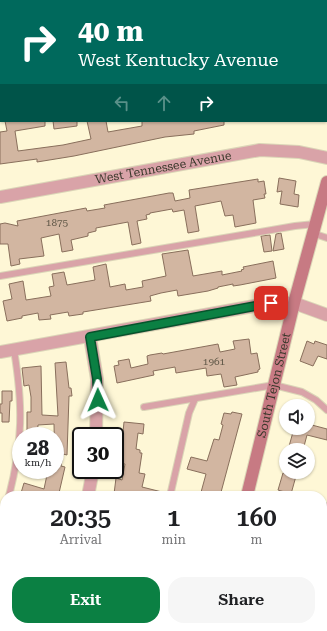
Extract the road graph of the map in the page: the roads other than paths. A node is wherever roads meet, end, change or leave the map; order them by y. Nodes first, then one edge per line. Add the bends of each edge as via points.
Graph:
1 (327, 158) edge
2 (327, 182) edge
3 (0, 197) edge
4 (314, 229) junction
5 (327, 238) edge
6 (0, 276) edge
7 (294, 303) junction
8 (327, 316) edge
9 (90, 337) junction
10 (14, 350) junction
11 (0, 352) edge
12 (274, 385) junction
13 (195, 399) junction
14 (144, 407) dead end
15 (327, 410) edge
16 (96, 427) edge
17 (91, 479) edge
18 (10, 491) edge
19 (89, 491) edge
20 (171, 491) edge
21 (248, 491) edge

1 - 3 street, West Tennessee Avenue via 299,152 260,150
2 - 4 street, South Tejon Street
4 - 5 lane
4 - 6 lane via 295,226
4 - 7 street, South Tejon Street
7 - 8 street
7 - 9 street via 271,303
7 - 12 street, South Tejon Street
9 - 10 street
9 - 16 street via 97,379
10 - 11 street
10 - 18 lane via 20,394 21,431
12 - 13 lane
12 - 15 lane via 302,392
12 - 21 street, South Tejon Street
13 - 14 lane
13 - 20 lane via 189,413
17 - 19 street

